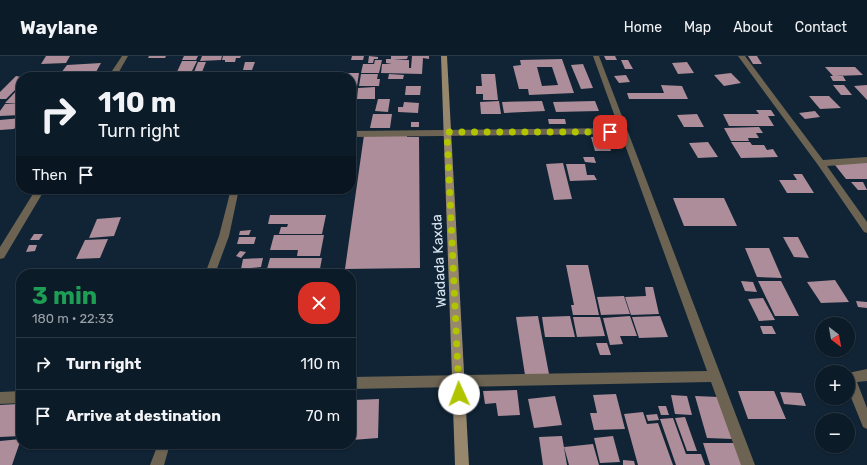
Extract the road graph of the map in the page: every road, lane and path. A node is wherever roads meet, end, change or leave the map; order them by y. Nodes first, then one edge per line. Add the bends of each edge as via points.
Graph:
1 (125, 56) edge
2 (444, 56) edge
3 (596, 56) edge
4 (741, 56) edge
5 (115, 72) edge
6 (447, 132) junction
7 (624, 132) junction
8 (356, 134) edge
9 (867, 160) edge
10 (822, 163) junction
11 (38, 194) edge
12 (234, 194) edge
13 (867, 229) edge
14 (0, 255) edge
15 (212, 269) edge
16 (867, 375) edge
17 (715, 376) junction
18 (459, 380) junction
19 (356, 383) edge
20 (16, 397) edge
21 (0, 398) edge
22 (867, 423) edge
23 (162, 449) edge
24 (157, 465) edge
25 (462, 465) edge
26 (748, 465) edge

1 - 5 street
2 - 6 street, Wadada Kaxda
3 - 7 street
4 - 10 street
6 - 7 street
6 - 8 street
6 - 18 street, Wadada Kaxda
7 - 17 street
9 - 10 street
10 - 13 street
11 - 14 street
12 - 15 street via 224,236
16 - 22 street via 849,378
17 - 18 street
17 - 26 street
18 - 19 street
18 - 25 street, Wadada Kaxda
20 - 21 street
23 - 24 street

